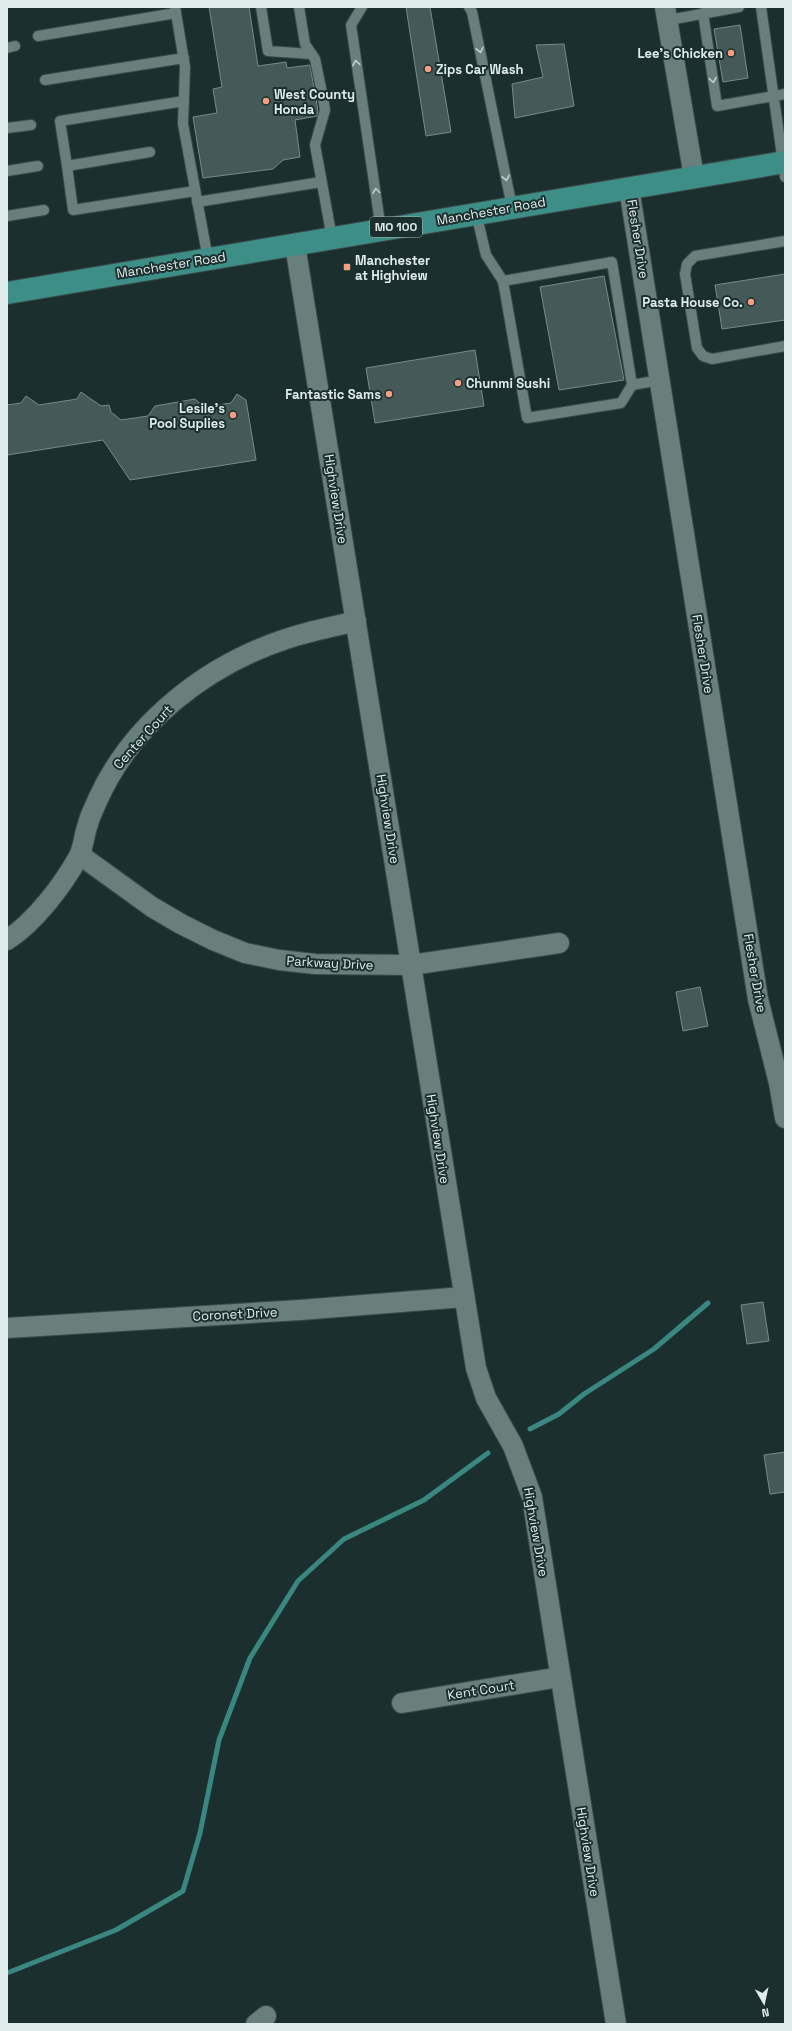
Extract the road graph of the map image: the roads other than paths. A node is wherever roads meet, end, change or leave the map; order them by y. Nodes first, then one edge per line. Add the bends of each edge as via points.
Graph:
1 (261, 7) edge
2 (299, 7) edge
3 (362, 7) edge
4 (739, 7) edge
5 (761, 7) edge
6 (471, 9) edge
7 (176, 10) edge
8 (667, 13) edge
9 (703, 14) junction
10 (38, 36) dead end
11 (311, 54) junction
12 (184, 58) junction
13 (45, 80) dead end
14 (785, 94) edge
15 (774, 96) junction
16 (184, 101) junction
17 (31, 125) dead end
18 (7, 128) edge
19 (150, 152) dead end
20 (38, 166) dead end
21 (67, 166) junction
22 (784, 167) edge
23 (7, 171) edge
24 (694, 177) junction
25 (322, 182) junction
26 (630, 188) junction
27 (195, 191) junction
28 (197, 202) junction
29 (512, 207) junction
30 (44, 210) dead end
31 (476, 213) junction
32 (7, 216) edge
33 (381, 230) junction
34 (332, 238) junction
35 (785, 241) edge
36 (295, 244) junction
37 (208, 259) junction
38 (503, 281) junction
39 (7, 293) edge
40 (785, 346) edge
41 (660, 380) junction
42 (632, 385) junction
43 (356, 621) junction
44 (80, 855) junction
45 (7, 940) edge
46 (559, 943) dead end
47 (411, 965) junction
48 (785, 1118) edge
49 (464, 1297) junction
50 (7, 1328) edge
51 (560, 1677) junction
52 (402, 1703) dead end
53 (616, 2024) edge

1 - 11 lane via 268,51
2 - 11 lane via 306,44
33 -> 3 lane via 351,25
4 - 9 lane
5 - 15 lane
6 -> 29 lane
7 - 10 lane
7 - 12 lane
8 - 9 lane
8 - 24 street
9 -> 15 lane via 717,106
11 - 25 lane via 318,71 325,110 315,145
12 - 13 lane
12 - 16 lane
14 - 15 lane
15 - 22 lane
16 - 21 lane via 60,121
16 - 27 lane via 183,124
17 - 18 lane
19 - 21 lane
20 - 23 lane
21 - 27 lane via 73,210
22 - 24 highway, Manchester Road / MO 100
24 - 26 highway, Manchester Road / MO 100
25 - 28 lane
25 - 34 lane
26 - 29 highway, Manchester Road / MO 100
26 - 41 street, Flesher Drive
27 - 28 lane
28 - 37 lane
29 - 31 highway, Manchester Road / MO 100
30 - 32 lane
31 - 33 highway, Manchester Road / MO 100
31 - 38 lane via 486,255
33 - 34 highway, Manchester Road / MO 100
34 - 36 highway, Manchester Road / MO 100
35 - 40 lane via 695,256 687,264 685,274 697,348 703,356 712,359
36 - 37 highway, Manchester Road / MO 100
36 - 43 street, Highview Drive
37 - 39 highway, Manchester Road / MO 100
38 - 42 lane via 612,262
38 - 42 lane via 527,418 621,403
41 - 42 lane
41 - 48 street, Flesher Drive via 758,999
43 - 44 street, Center Court via 286,639 244,656 213,672 185,692 150,725 112,771 88,823
43 - 47 street, Highview Drive
44 - 45 street, Center Court via 42,908
44 - 47 street, Parkway Drive via 152,907 213,940 245,953 315,964
46 - 47 street, Parkway Drive
47 - 49 street, Highview Drive
49 - 50 street, Coronet Drive
49 - 51 street, Highview Drive via 476,1368 486,1398 513,1446 532,1497
51 - 52 street, Kent Court
51 - 53 street, Highview Drive

